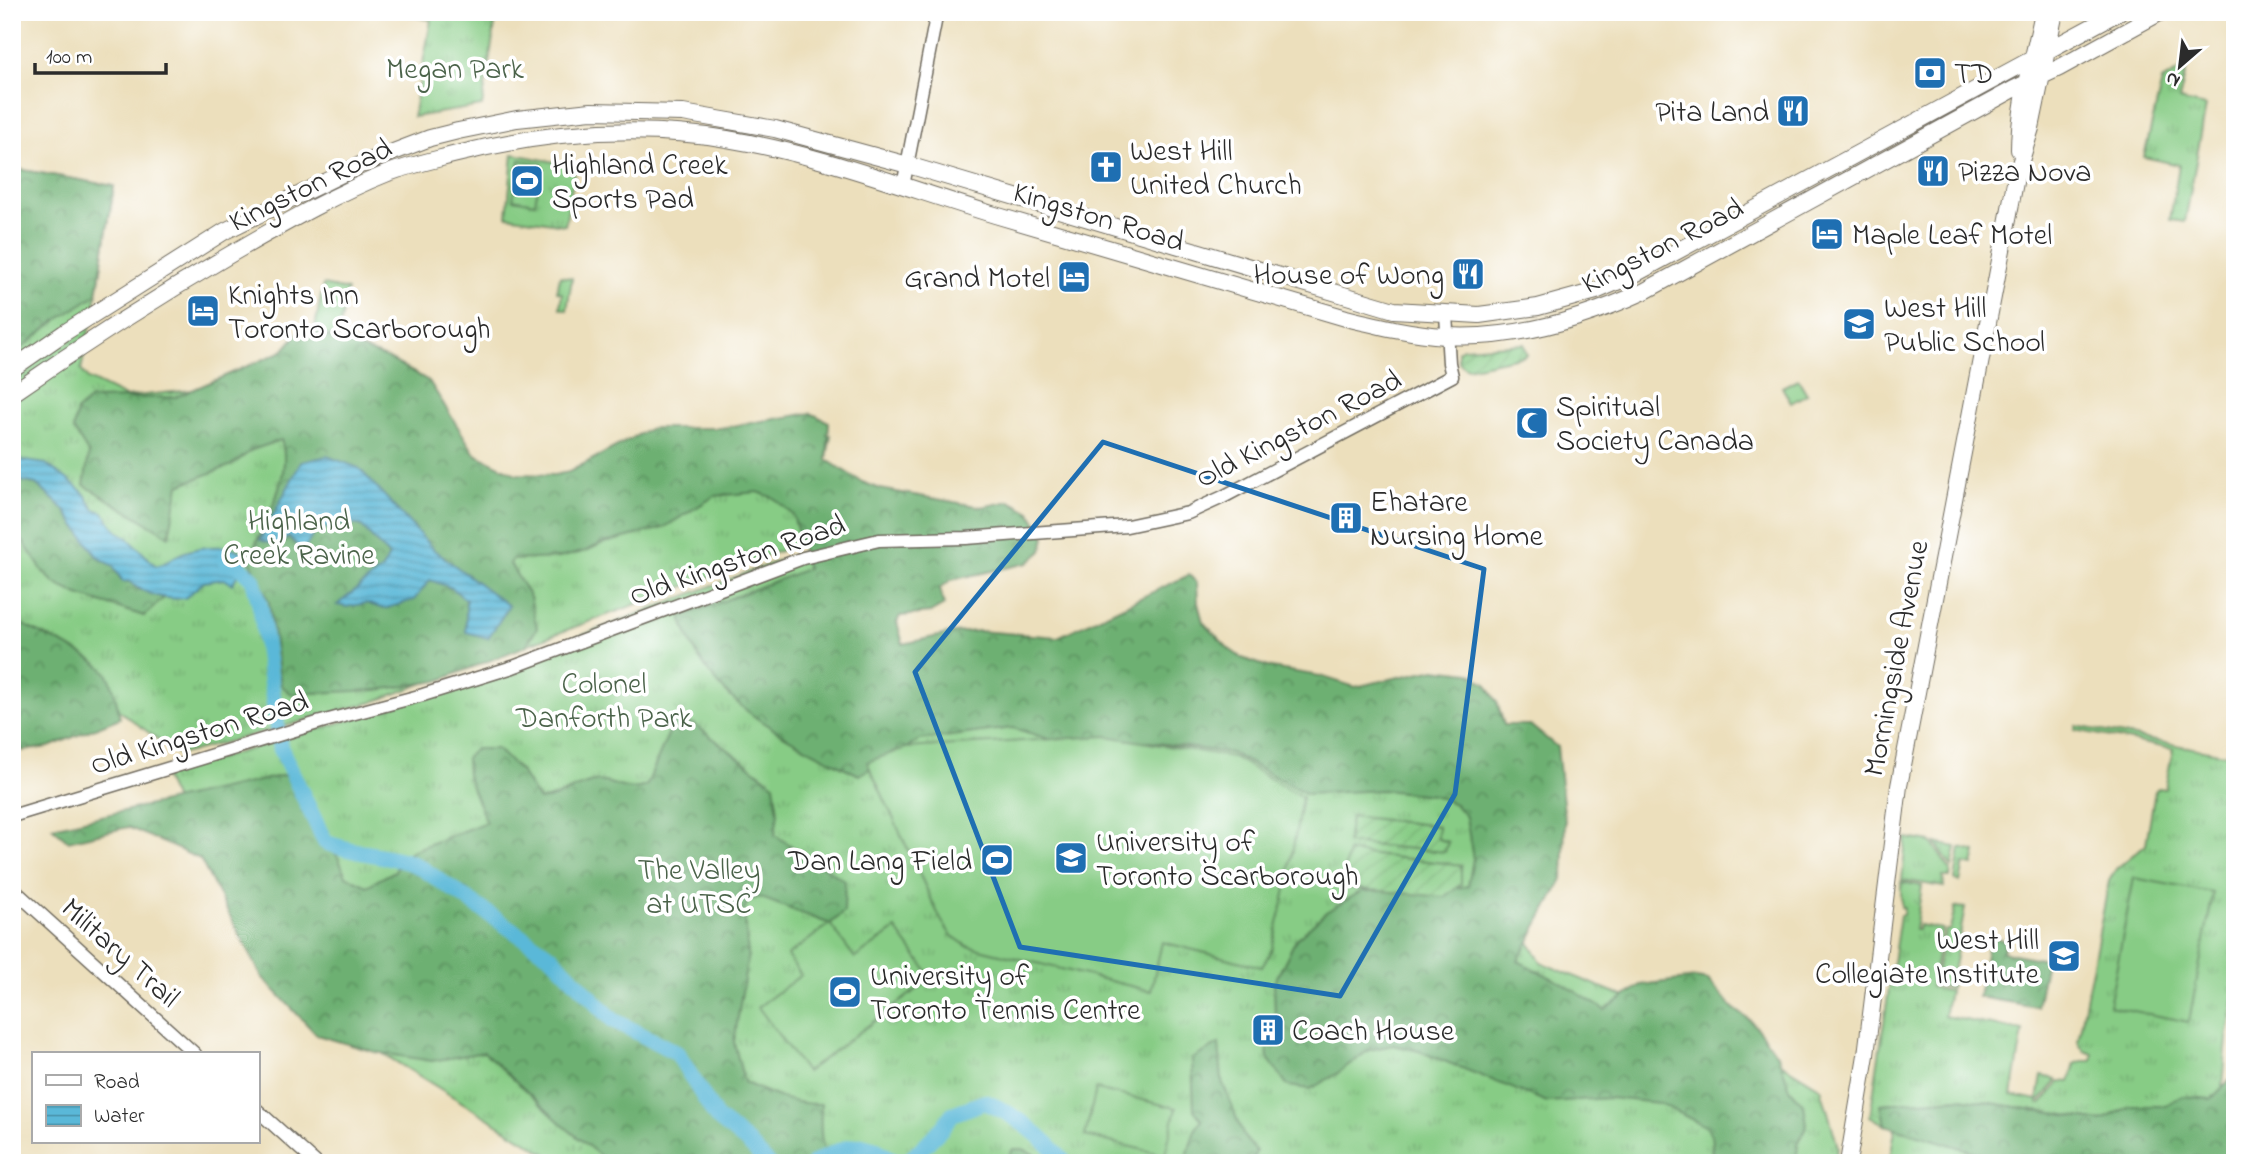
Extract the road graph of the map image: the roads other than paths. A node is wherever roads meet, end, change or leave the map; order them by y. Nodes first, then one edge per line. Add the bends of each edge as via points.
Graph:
1 (937, 12) edge
2 (2043, 12) edge
3 (2056, 12) edge
4 (2119, 12) edge
5 (2161, 12) edge
6 (2040, 57) junction
7 (2043, 76) junction
8 (2028, 83) junction
9 (908, 165) junction
10 (2018, 166) junction
11 (903, 186) junction
12 (1446, 314) junction
13 (1448, 336) junction
14 (16, 366) edge
15 (12, 394) edge
16 (12, 816) edge
17 (12, 888) edge
18 (193, 1052) edge
19 (259, 1112) edge
20 (316, 1163) edge
21 (1848, 1163) edge

1 - 9 street
2 - 6 main road, Morningside Avenue
3 - 6 main road, Morningside Avenue
4 - 6 main road, Kingston Road
5 - 7 main road, Kingston Road
6 - 7 main road, Morningside Avenue
6 - 8 main road, Morningside Avenue
6 - 12 main road, Kingston Road via 1633,275 1538,307 1479,315
7 - 8 main road, Kingston Road
7 - 10 main road, Morningside Avenue
8 - 10 main road, Morningside Avenue via 2019,127
8 - 13 main road, Kingston Road via 1615,305 1529,330
9 - 11 street
9 - 12 main road, Kingston Road via 1394,310
9 - 14 main road, Kingston Road via 775,129 682,113 562,113 458,131 362,164 225,231
10 - 21 main road, Morningside Avenue via 1899,786 1867,1055
11 - 13 main road, Kingston Road via 1346,318
11 - 15 main road, Kingston Road via 782,151 688,134 601,132 511,141 390,173 296,216 153,300
12 - 13 street, Old Kingston Road
13 - 16 street, Old Kingston Road via 1452,376 1188,513 1127,526 879,540 803,558 513,667
17 - 18 street, Military Trail
19 - 20 street

